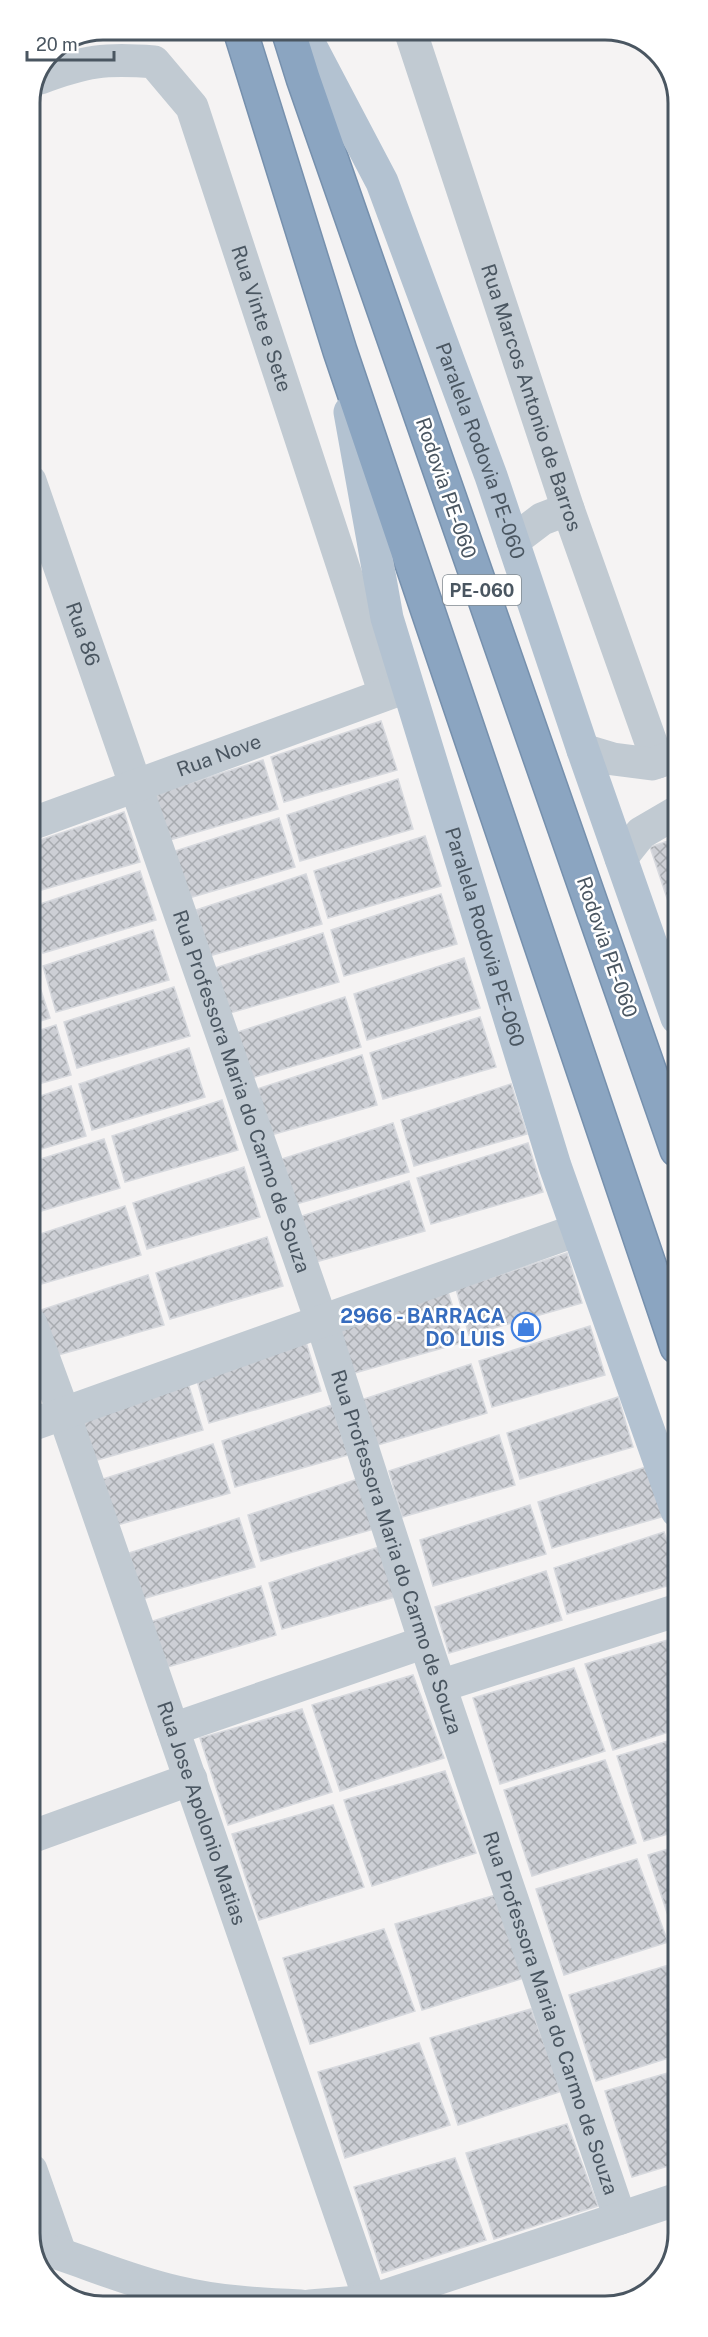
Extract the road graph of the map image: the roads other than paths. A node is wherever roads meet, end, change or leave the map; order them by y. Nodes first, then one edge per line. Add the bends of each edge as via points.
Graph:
1 (243, 41) edge
2 (292, 41) edge
3 (308, 41) edge
4 (414, 41) edge
5 (47, 75) edge
6 (340, 351) junction
7 (568, 509) junction
8 (41, 513) edge
9 (513, 541) junction
10 (396, 690) junction
11 (583, 750) junction
12 (668, 758) edge
13 (136, 786) junction
14 (668, 817) edge
15 (41, 820) edge
16 (621, 858) junction
17 (668, 992) edge
18 (668, 1124) edge
19 (577, 1230) junction
20 (668, 1320) edge
21 (322, 1323) junction
22 (41, 1351) edge
23 (64, 1414) junction
24 (41, 1422) edge
25 (668, 1483) edge
26 (668, 1613) edge
27 (425, 1642) junction
28 (440, 1686) junction
29 (173, 1729) junction
30 (191, 1779) junction
31 (41, 1833) edge
32 (668, 2202) edge
33 (620, 2218) junction
34 (41, 2221) edge
35 (46, 2249) edge
36 (169, 2296) edge
37 (369, 2296) edge
38 (392, 2296) edge

1 - 6 highway, PE-060
2 - 18 highway, Rodovia PE-060 / PE-060
3 - 9 main road, Paralela Rodovia PE-060 / PE-060 via 382,182
4 - 7 street, Rua Marcos Antonio de Barros
5 - 10 street, Rua Vinte e Sete via 95,61 154,62 192,107
6 - 10 main road, Paralela Rodovia PE-060 / PE-060
6 - 20 highway, PE-060
7 - 9 street via 542,519
7 - 12 street, Rua Marcos Antonio de Barros
8 - 13 street, Rua 86
9 - 11 main road, Paralela Rodovia PE-060 / PE-060
10 - 13 street, Rua Nove
10 - 19 main road, Paralela Rodovia PE-060 / PE-060
11 - 12 street via 652,764
11 - 16 main road, Paralela Rodovia PE-060 / PE-060
13 - 15 street, Rua Nove
13 - 21 street, Rua Professora Maria do Carmo de Souza
14 - 16 street via 641,832
16 - 17 main road, Paralela Rodovia PE-060 / PE-060
19 - 21 street
19 - 25 main road, Paralela Rodovia PE-060 / PE-060
21 - 23 street
21 - 27 street, Rua Professora Maria do Carmo de Souza
22 - 23 street, Rua Jose Apolonio Matias
23 - 24 street
23 - 29 street, Rua Jose Apolonio Matias
26 - 28 street
27 - 28 street, Rua Professora Maria do Carmo de Souza
27 - 29 street
28 - 33 street, Rua Professora Maria do Carmo de Souza
29 - 30 street, Rua Jose Apolonio Matias
30 - 31 street
30 - 37 street, Rua Jose Apolonio Matias
32 - 33 street
33 - 38 street
34 - 35 street
35 - 36 street

